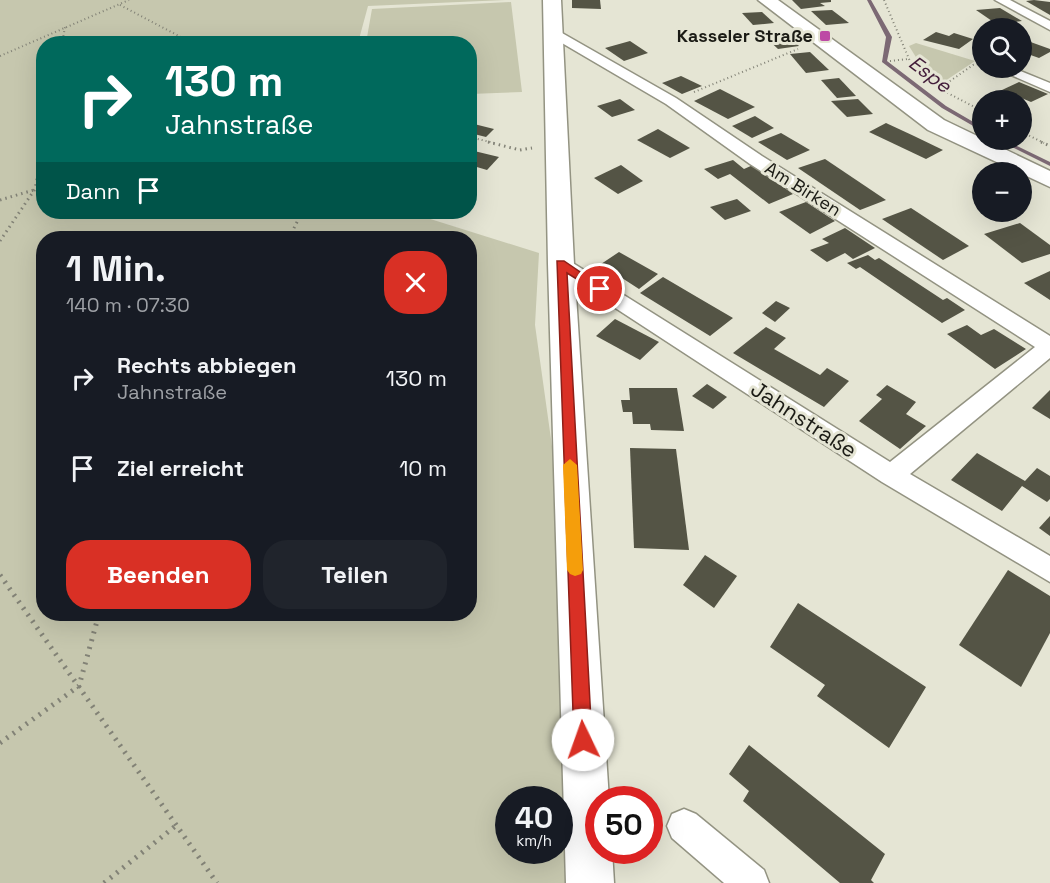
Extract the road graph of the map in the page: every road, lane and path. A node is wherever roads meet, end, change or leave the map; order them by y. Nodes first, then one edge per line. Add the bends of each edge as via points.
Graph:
1 (129, 0) edge
2 (552, 0) edge
3 (767, 0) edge
4 (884, 0) edge
5 (1001, 0) edge
6 (119, 4) junction
7 (1050, 26) edge
8 (65, 27) junction
9 (555, 33) junction
10 (45, 36) edge
11 (63, 36) edge
12 (179, 36) edge
13 (36, 40) edge
14 (819, 40) junction
15 (0, 56) edge
16 (972, 66) edge
17 (1026, 78) edge
18 (1050, 88) edge
19 (939, 89) junction
20 (671, 101) junction
21 (972, 106) edge
22 (1032, 137) edge
23 (477, 139) edge
24 (556, 143) junction
25 (1050, 146) edge
26 (1050, 180) edge
27 (36, 184) edge
28 (35, 189) junction
29 (0, 200) edge
30 (0, 241) edge
31 (561, 264) junction
32 (1050, 346) edge
33 (891, 476) junction
34 (1050, 570) edge
35 (0, 575) edge
36 (97, 621) edge
37 (80, 686) junction
38 (0, 743) edge
39 (178, 824) junction
40 (684, 826) dead end
41 (104, 883) edge
42 (217, 883) edge
43 (590, 883) edge
44 (751, 883) edge

1 - 6 path
2 - 9 main road
3 - 14 main road
4 - 19 path via 895,18 906,59
5 - 7 street
6 - 8 path
6 - 12 path
8 - 10 path
8 - 11 path
9 - 20 street, Am Birken
9 - 24 main road
13 - 15 path
14 - 20 path
14 - 26 main road via 936,125
16 - 19 path
17 - 18 street
19 - 21 path
20 - 32 street, Am Birken via 756,160
22 - 25 path
23 - 24 path via 520,150
24 - 31 main road
27 - 28 path
28 - 29 path
28 - 30 path
31 - 33 street, Jahnstraße
31 - 43 main road
32 - 33 street, Am Birken
33 - 34 street, Jahnstraße
35 - 37 path
36 - 37 path
37 - 38 path
37 - 39 path
39 - 41 path
39 - 42 path
40 - 44 street

